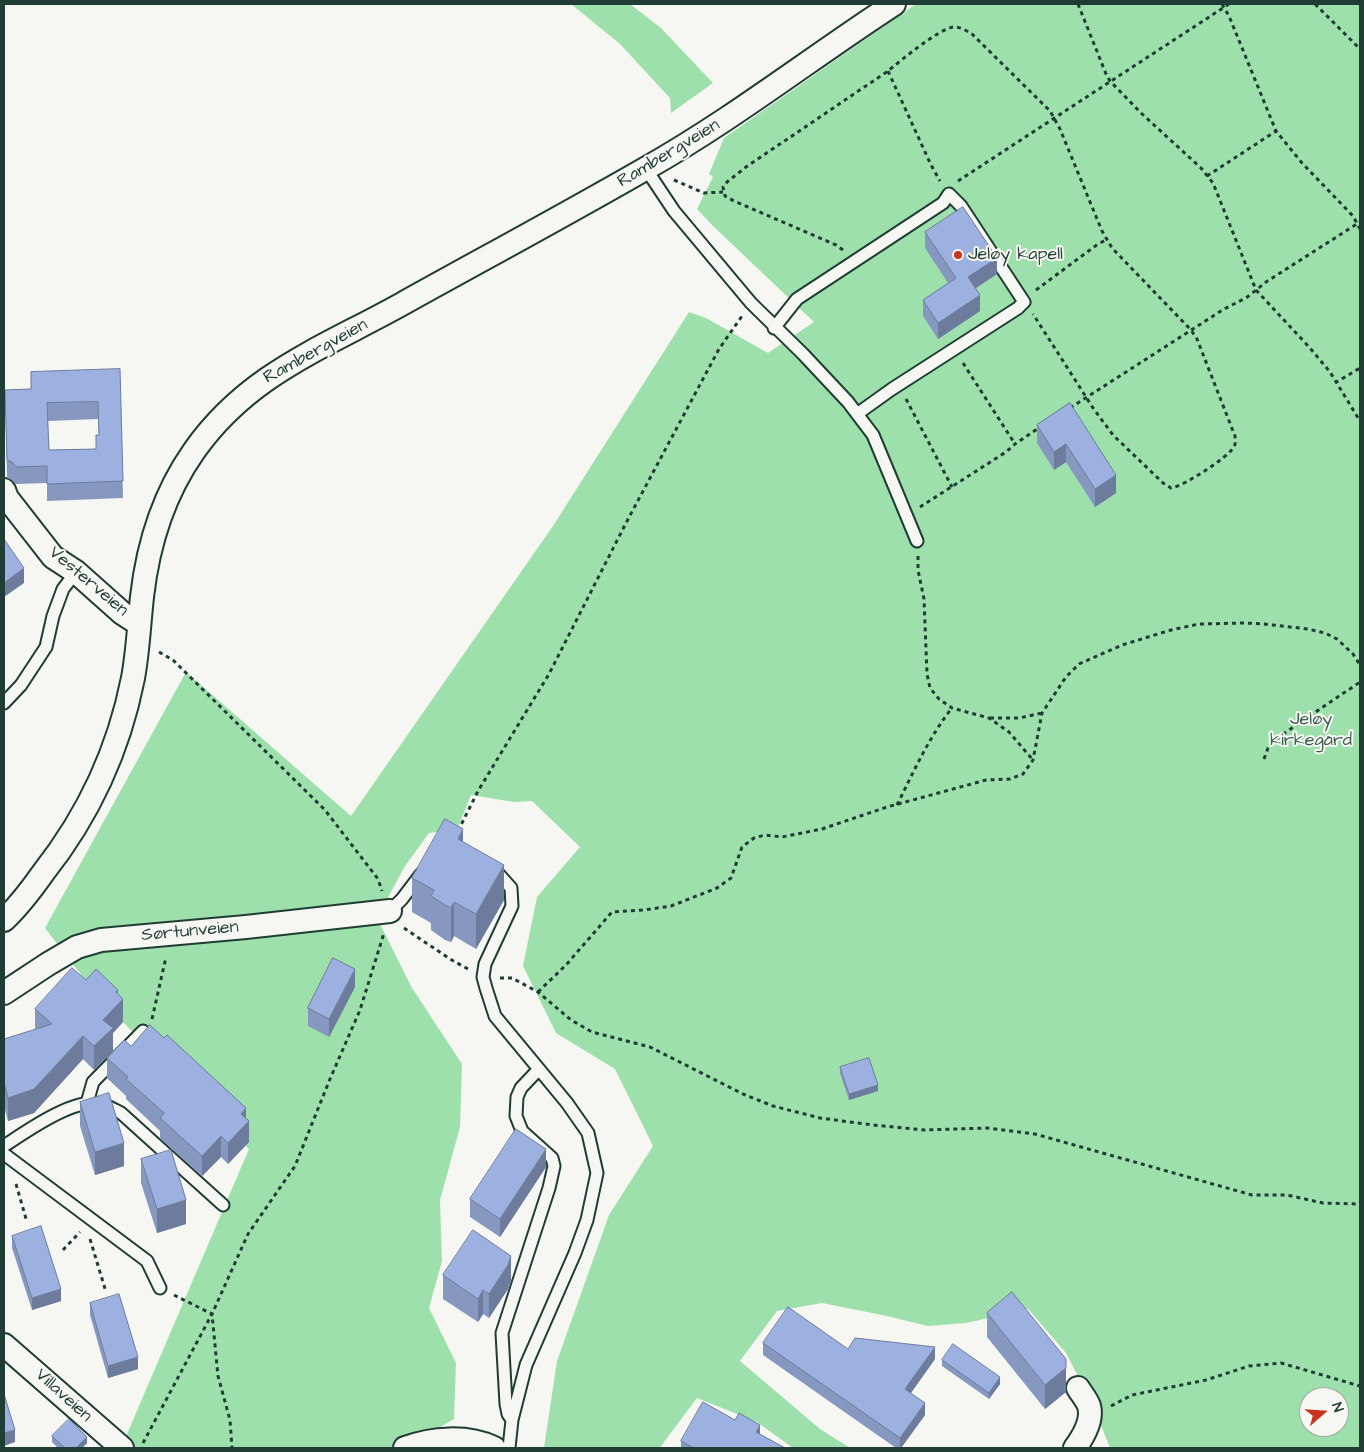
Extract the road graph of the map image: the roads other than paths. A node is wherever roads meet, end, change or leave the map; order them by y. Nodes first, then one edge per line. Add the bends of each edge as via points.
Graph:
1 (894, 4) edge
2 (646, 168) junction
3 (774, 328) junction
4 (856, 414) junction
5 (7, 503) edge
6 (917, 540) road end
7 (76, 572) junction
8 (138, 632) junction
9 (4, 702) edge
10 (484, 859) edge
11 (427, 863) edge
12 (390, 911) joint
13 (4, 920) edge
14 (4, 993) edge
15 (143, 1031) edge
16 (538, 1069) junction
17 (87, 1103) junction
18 (5, 1152) edge
19 (223, 1205) dead end
20 (160, 1288) road end
21 (4, 1344) edge
22 (1078, 1388) dead end
23 (512, 1420) junction
24 (122, 1448) edge
25 (405, 1448) edge
26 (496, 1448) edge
27 (1075, 1448) edge

1 - 2 street, Rambergveien via 743,109
2 - 3 lane via 674,211
2 - 8 street, Rambergveien via 291,362 239,401 196,448 166,500 152,540
3 - 4 lane via 803,354
3 - 4 lane via 797,299 943,203 949,194 970,218 1024,302
4 - 6 lane via 873,435
5 - 7 street, Vesterveien via 53,556
7 - 8 street, Vesterveien via 122,612
7 - 9 lane via 63,589 46,647 21,685
8 - 13 street, Rambergveien via 134,674 122,725 104,773 64,846 18,907
10 - 16 lane via 511,888 512,906 485,964 483,977 495,1016
11 - 12 lane via 402,900
12 - 14 street, Sørtunveien via 101,940 48,964
15 - 17 lane via 93,1082
16 - 23 lane via 521,1088 516,1116 522,1131 552,1158 554,1166 502,1333 506,1404
16 - 23 lane via 588,1133 597,1173 587,1220 526,1365
17 - 18 lane via 63,1111
17 - 19 lane via 104,1104 121,1113
18 - 20 lane via 147,1261
21 - 24 street, Villaveien
22 - 27 street via 1089,1405 1090,1416
23 - 26 lane
25 - 26 street via 444,1439

